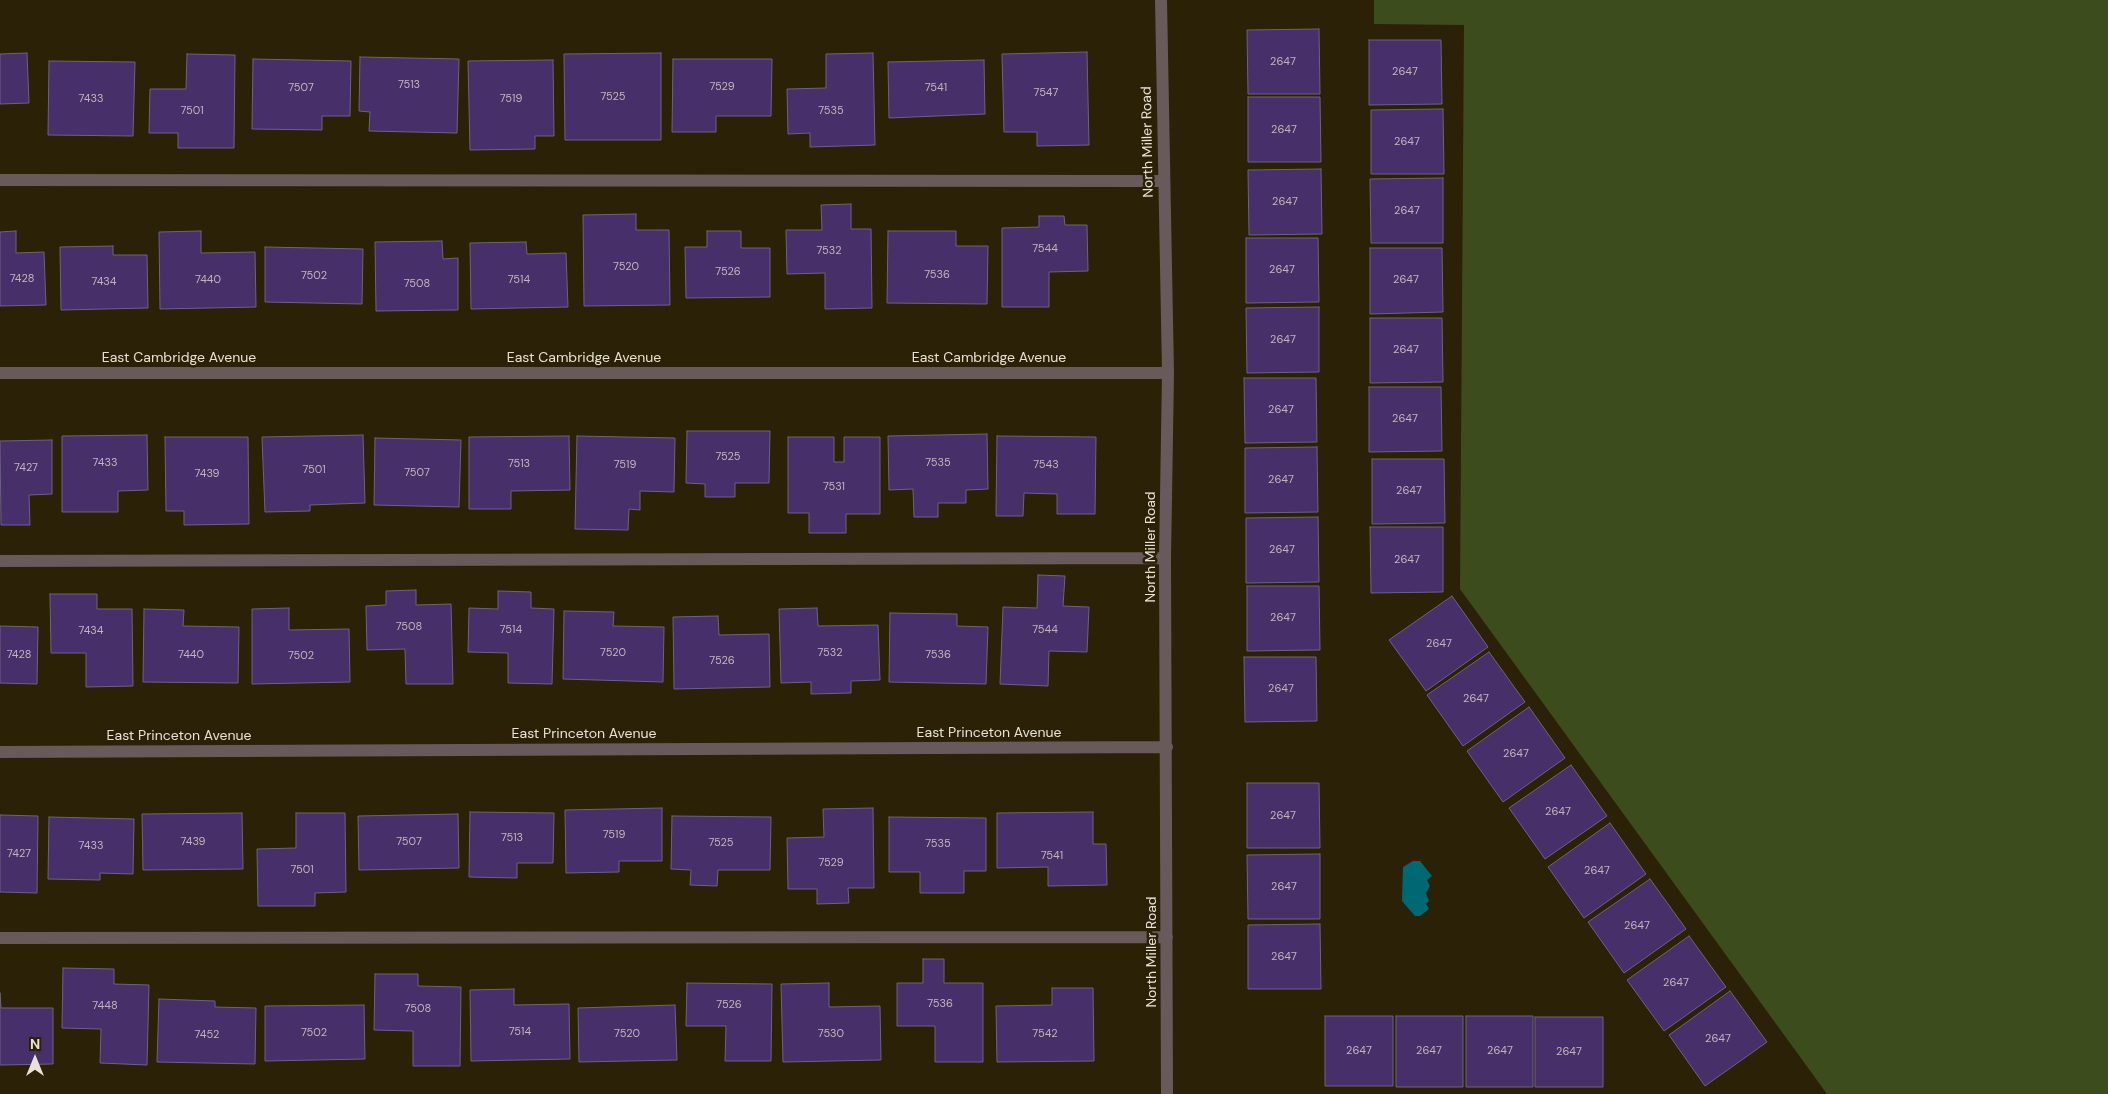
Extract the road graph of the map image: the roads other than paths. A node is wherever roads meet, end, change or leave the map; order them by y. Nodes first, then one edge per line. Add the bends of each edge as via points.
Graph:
1 (1161, 0) edge
2 (0, 180) edge
3 (1163, 181) junction
4 (0, 373) edge
5 (1168, 373) junction
6 (1165, 558) junction
7 (0, 561) edge
8 (1167, 747) junction
9 (0, 752) edge
10 (1167, 937) junction
11 (0, 938) edge
12 (1167, 1094) edge

1 - 3 street, North Miller Road
2 - 3 street
3 - 5 street, North Miller Road
4 - 5 street, East Cambridge Avenue
5 - 6 street, North Miller Road
6 - 7 street
6 - 8 street, North Miller Road
8 - 9 street, East Princeton Avenue
8 - 10 street, North Miller Road
10 - 11 street
10 - 12 street, North Miller Road

